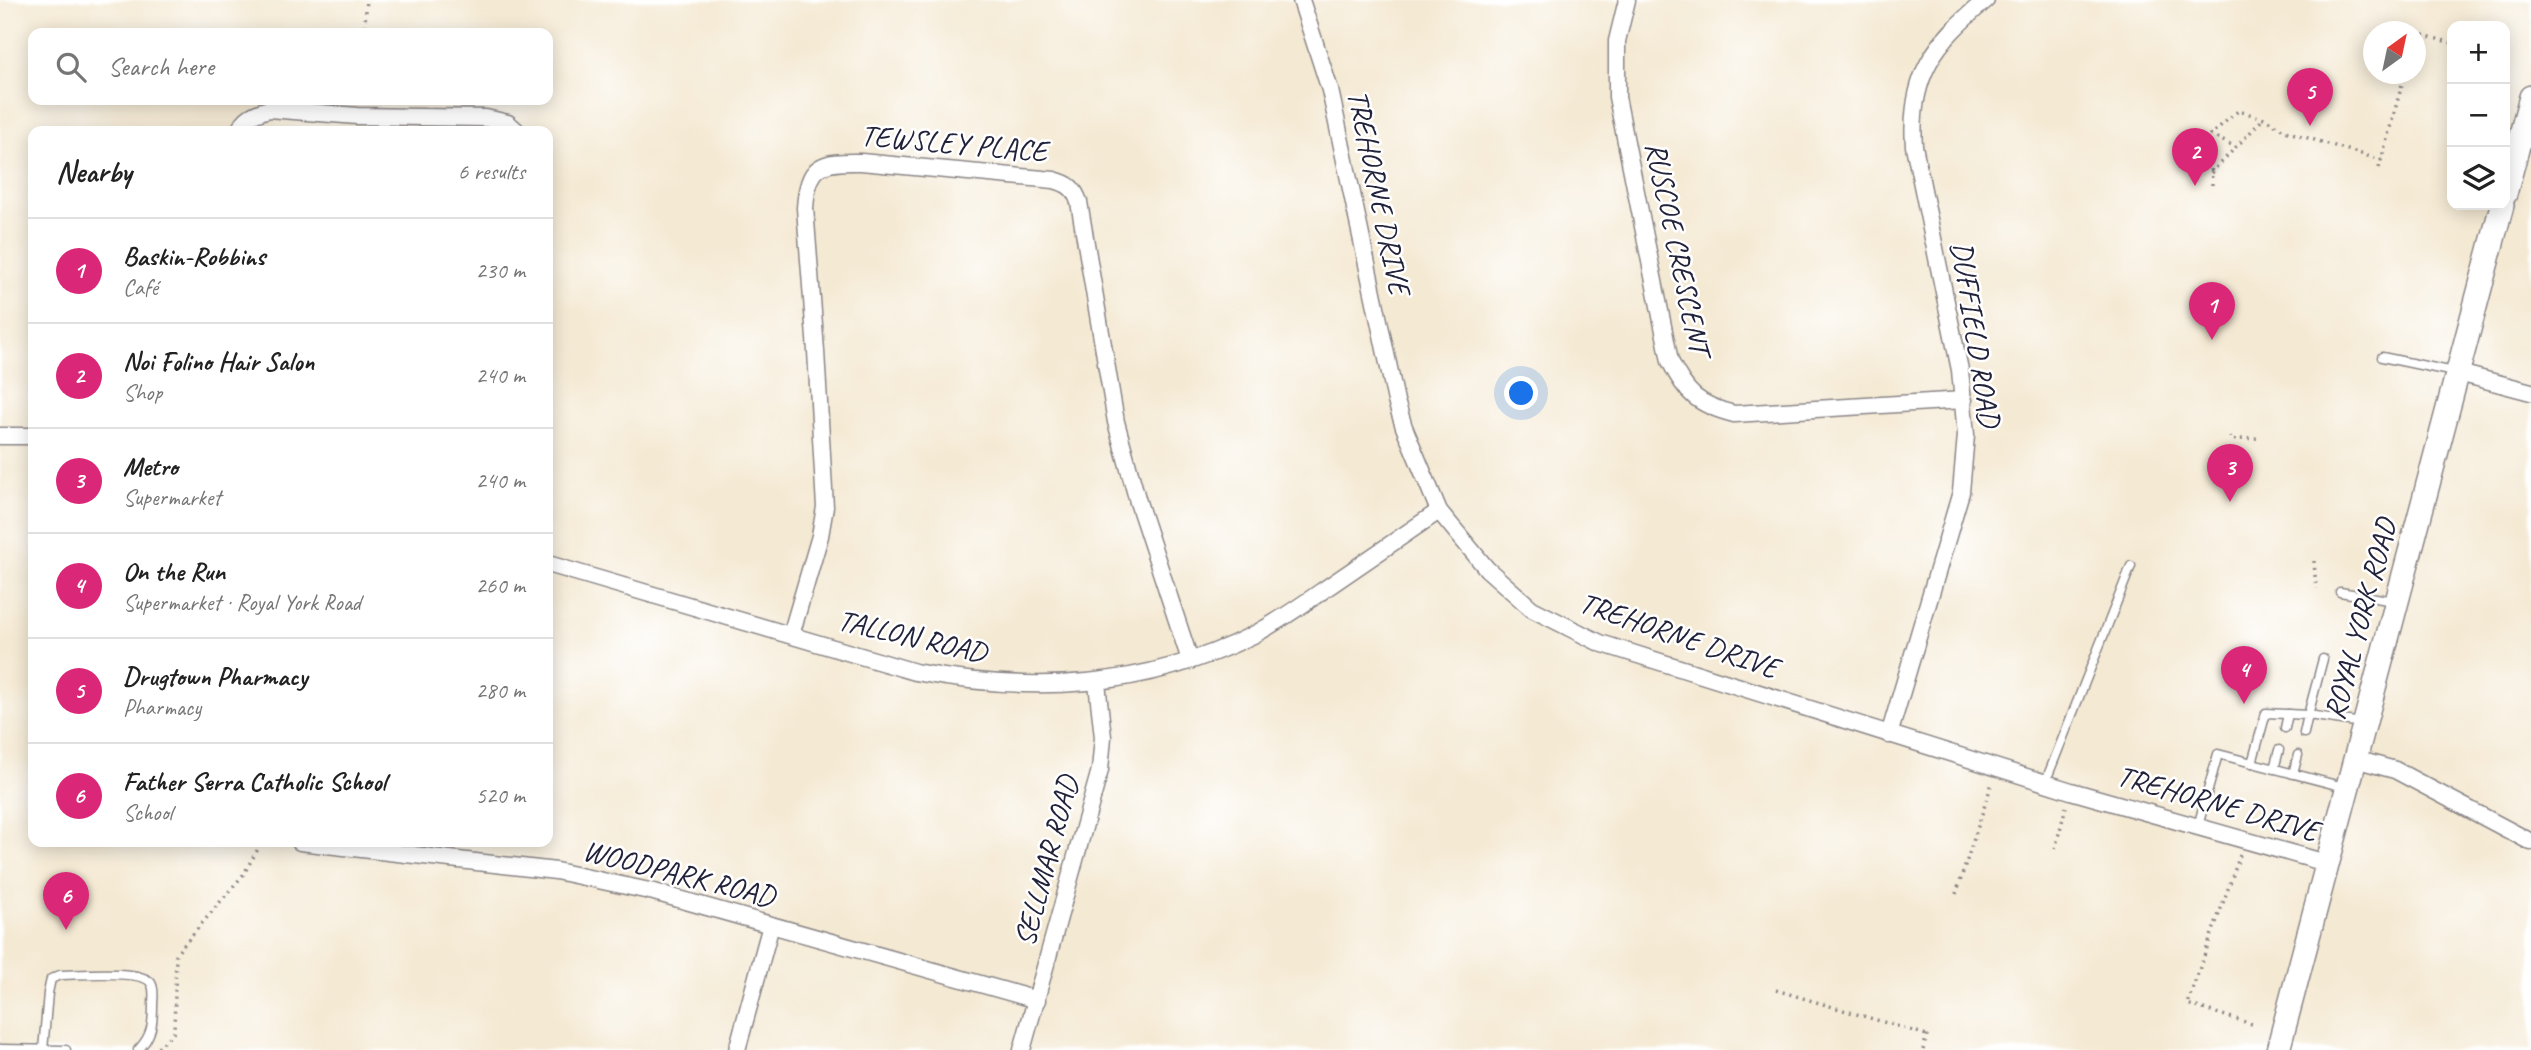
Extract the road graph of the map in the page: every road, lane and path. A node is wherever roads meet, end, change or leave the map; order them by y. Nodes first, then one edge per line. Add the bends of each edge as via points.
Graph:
1 (367, 0) edge
2 (1301, 0) edge
3 (1627, 0) edge
4 (1986, 0) edge
5 (364, 28) edge
6 (2426, 36) edge
7 (2447, 42) edge
8 (2402, 84) edge
9 (2531, 97) edge
10 (2264, 118) junction
11 (242, 126) edge
12 (511, 126) edge
13 (2210, 135) junction
14 (2236, 148) junction
15 (2381, 160) junction
16 (2378, 168) dead end
17 (2211, 173) junction
18 (2510, 175) edge
19 (2212, 185) dead end
20 (2501, 210) edge
21 (2382, 357) dead end
22 (2459, 373) junction
23 (2531, 392) edge
24 (1964, 400) junction
25 (0, 436) edge
26 (28, 436) edge
27 (2230, 436) dead end
28 (2258, 438) dead end
29 (1439, 511) junction
30 (2314, 561) dead end
31 (553, 565) edge
32 (2131, 566) dead end
33 (2316, 589) dead end
34 (2340, 592) dead end
35 (2397, 601) junction
36 (791, 635) junction
37 (2323, 659) dead end
38 (1190, 660) junction
39 (1097, 683) junction
40 (2288, 714) junction
41 (2308, 715) junction
42 (2365, 724) junction
43 (2285, 728) dead end
44 (2304, 733) dead end
45 (1889, 735) junction
46 (2279, 750) dead end
47 (2298, 755) dead end
48 (2355, 759) junction
49 (2252, 763) junction
50 (1997, 768) junction
51 (2274, 769) junction
52 (2293, 774) junction
53 (2045, 783) junction
54 (2347, 788) junction
55 (2071, 791) junction
56 (2198, 826) junction
57 (2246, 840) junction
58 (2531, 842) edge
59 (259, 847) edge
60 (344, 847) edge
61 (2055, 849) dead end
62 (2326, 863) junction
63 (1956, 894) dead end
64 (771, 925) junction
65 (1776, 990) dead end
66 (1037, 1000) junction
67 (2252, 1024) dead end
68 (0, 1049) edge
69 (43, 1049) edge
70 (66, 1050) edge
71 (138, 1050) edge
72 (157, 1050) edge
73 (737, 1050) edge
74 (1022, 1050) edge
75 (1923, 1050) edge
76 (2278, 1050) edge

1 - 5 path
2 - 29 street, TREHORNE DRIVE via 1330,90 1396,401
3 - 24 street, RUSCOE CRESCENT via 1617,41 1617,97 1671,361 1692,396 1710,408 1734,414
4 - 24 street, DUFFIELD ROAD via 1934,51 1920,80 1912,116
6 - 7 path
8 - 15 path
9 - 18 main road
10 - 13 path via 2238,111
10 - 14 path
10 - 15 path via 2285,131
11 - 12 street via 269,109 486,118
13 - 14 path
13 - 17 path
14 - 17 path
15 - 16 path
17 - 19 path
20 - 22 main road, ROYAL YORK ROAD
21 - 22 lane
22 - 23 street
22 - 35 main road, ROYAL YORK ROAD
24 - 45 street, DUFFIELD ROAD via 1961,492
25 - 26 street
27 - 28 path via 2231,440
29 - 38 street, TALLON ROAD via 1253,635
29 - 45 street, TREHORNE DRIVE via 1487,569 1532,609 1600,643
30 - 33 path
31 - 36 street, TALLON ROAD
32 - 53 lane
34 - 35 lane
35 - 42 main road, ROYAL YORK ROAD
36 - 38 street, TEWSLEY PLACE via 825,507 806,188 822,165 861,162 1054,180 1076,192 1116,422
36 - 39 street, TALLON ROAD via 959,680
37 - 41 lane
38 - 39 street, TALLON ROAD
39 - 66 street, SELLMAR ROAD via 1103,737 1100,770
40 - 41 lane
40 - 43 lane
40 - 49 lane via 2266,713
41 - 42 lane
41 - 44 lane
42 - 48 main road, ROYAL YORK ROAD
45 - 50 street, TREHORNE DRIVE
46 - 51 lane
47 - 52 lane
48 - 54 main road, ROYAL YORK ROAD
48 - 58 street via 2395,770
49 - 51 lane
49 - 56 lane via 2218,754
50 - 53 street, TREHORNE DRIVE
50 - 63 path
51 - 52 lane
52 - 54 lane
53 - 55 street, TREHORNE DRIVE
54 - 62 main road, ROYAL YORK ROAD
55 - 56 street, TREHORNE DRIVE
55 - 61 path
56 - 57 street, TREHORNE DRIVE
57 - 62 street, TREHORNE DRIVE
57 - 67 path via 2187,1004
59 - 72 path via 243,875 176,954 174,1032
60 - 64 street, WOODPARK ROAD via 556,871 654,892
62 - 76 main road, ROYAL YORK ROAD
64 - 66 street, WOODPARK ROAD
64 - 73 street
65 - 75 path via 1928,1033
66 - 74 street, SELLMAR ROAD
68 - 69 lane
69 - 70 lane
69 - 71 lane via 51,979 60,975 133,975 151,982 153,989 153,1027

